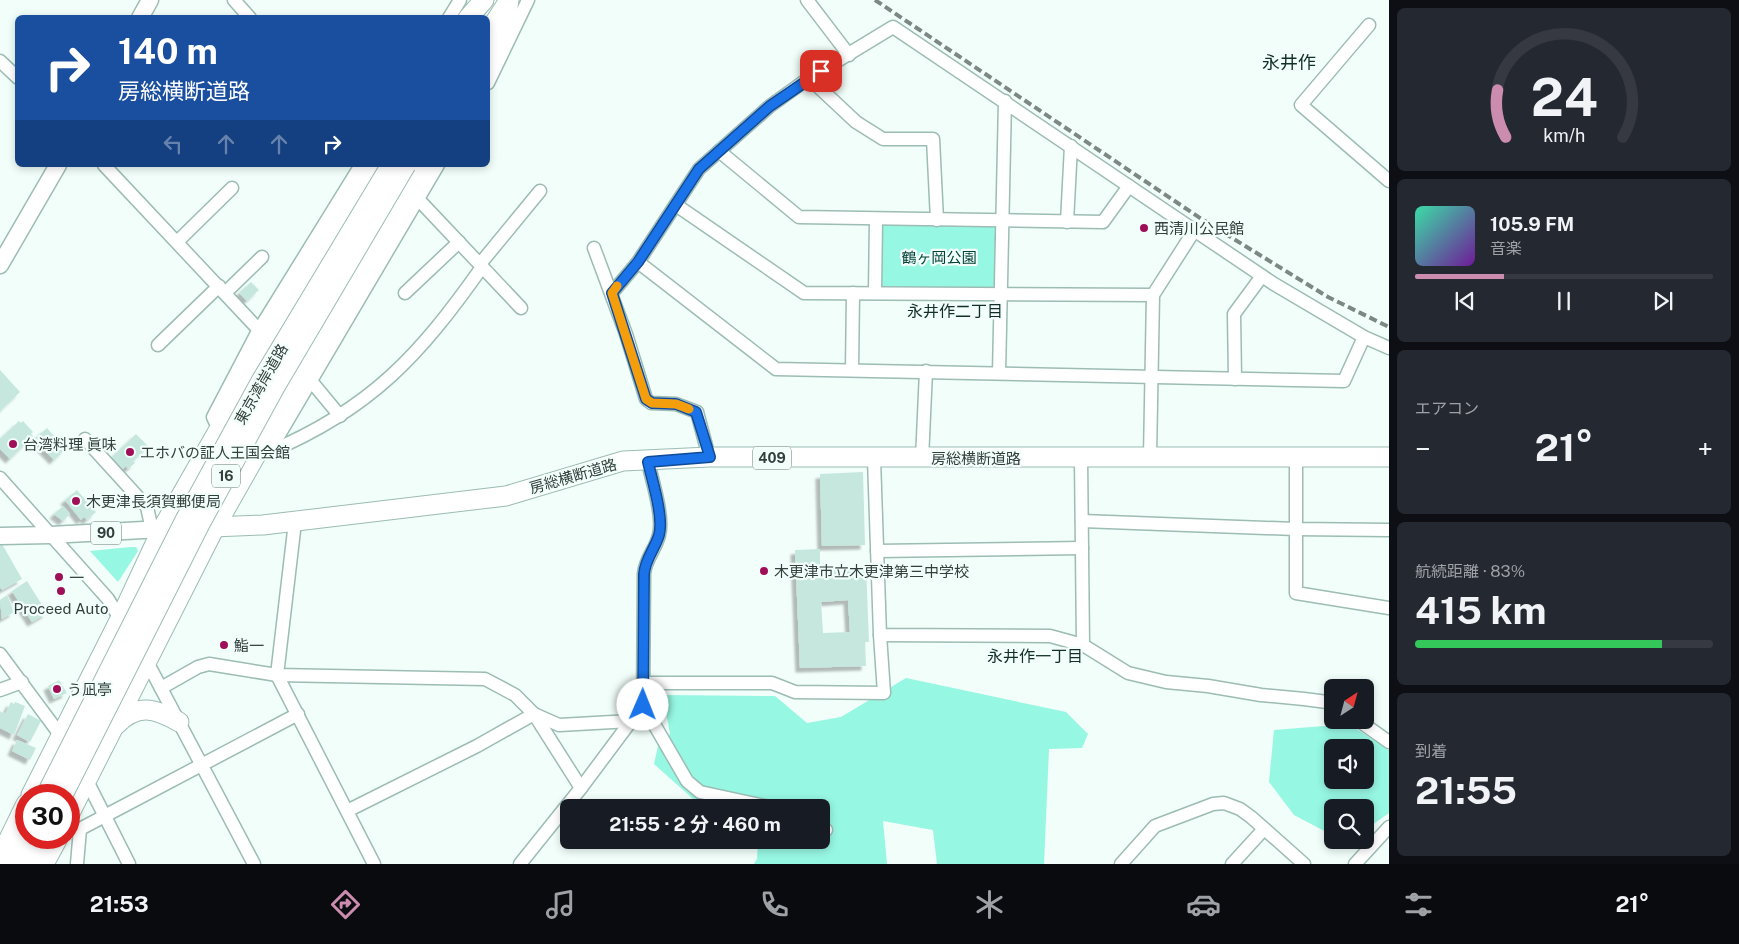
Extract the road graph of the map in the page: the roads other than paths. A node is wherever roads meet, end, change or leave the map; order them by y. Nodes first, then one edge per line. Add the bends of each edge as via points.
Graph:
1 (150, 0) edge
2 (234, 0) edge
3 (460, 0) edge
4 (484, 0) edge
5 (492, 0) edge
6 (509, 0) edge
7 (528, 0) edge
8 (807, 0) edge
9 (142, 15) edge
10 (247, 15) edge
11 (451, 15) edge
12 (471, 15) edge
13 (483, 15) edge
14 (1369, 25) dead end
15 (490, 30) edge
16 (849, 56) junction
17 (490, 58) edge
18 (0, 61) edge
19 (15, 75) edge
20 (809, 78) junction
21 (490, 79) edge
22 (1005, 101) junction
23 (1071, 146) junction
24 (719, 151) junction
25 (57, 167) edge
26 (106, 167) edge
27 (360, 167) edge
28 (373, 167) edge
29 (390, 167) edge
30 (405, 167) edge
31 (423, 167) edge
32 (437, 167) edge
33 (1389, 181) edge
34 (1129, 186) junction
35 (232, 188) dead end
36 (540, 191) dead end
37 (418, 199) junction
38 (676, 205) junction
39 (876, 220) junction
40 (937, 220) junction
41 (1002, 221) junction
42 (1067, 222) junction
43 (1194, 231) junction
44 (178, 241) junction
45 (459, 242) junction
46 (594, 248) dead end
47 (262, 257) dead end
48 (638, 262) junction
49 (0, 265) edge
50 (481, 265) junction
51 (1262, 276) junction
52 (222, 290) junction
53 (853, 292) junction
54 (875, 292) junction
55 (405, 293) dead end
56 (612, 293) junction
57 (1001, 294) junction
58 (1153, 295) junction
59 (521, 308) dead end
60 (260, 330) junction
61 (1364, 338) junction
62 (158, 345) dead end
63 (1389, 348) edge
64 (852, 370) junction
65 (926, 372) junction
66 (999, 372) junction
67 (1152, 376) junction
68 (1235, 379) junction
69 (311, 381) junction
70 (340, 416) junction
71 (219, 430) junction
72 (85, 439) dead end
73 (262, 453) junction
74 (710, 457) junction
75 (1150, 457) junction
76 (1296, 457) junction
77 (1389, 457) edge
78 (922, 458) junction
79 (1081, 458) junction
80 (874, 459) junction
81 (648, 462) junction
82 (0, 478) edge
83 (1082, 521) junction
84 (294, 522) junction
85 (214, 529) junction
86 (157, 530) junction
87 (1295, 530) junction
88 (1389, 530) edge
89 (0, 536) edge
90 (50, 536) junction
91 (1082, 548) junction
92 (877, 551) junction
93 (1389, 608) edge
94 (120, 619) junction
95 (880, 635) junction
96 (1083, 645) junction
97 (0, 654) edge
98 (147, 662) junction
99 (278, 675) junction
100 (22, 682) junction
101 (643, 683) junction
102 (161, 688) junction
103 (0, 690) edge
104 (1324, 701) edge
105 (643, 705) junction
106 (298, 714) junction
107 (534, 714) junction
108 (631, 721) junction
109 (179, 722) junction
110 (114, 727) junction
111 (1371, 729) edge
112 (61, 735) junction
113 (1389, 742) edge
114 (201, 764) junction
115 (86, 780) junction
116 (36, 784) edge
117 (52, 784) edge
118 (69, 784) edge
119 (582, 788) junction
120 (80, 792) edge
121 (732, 799) edge
122 (347, 811) junction
123 (104, 816) junction
124 (15, 826) edge
125 (1389, 827) edge
126 (1264, 829) junction
127 (18, 849) edge
128 (36, 849) edge
129 (52, 849) edge
130 (0, 857) edge
131 (11, 864) edge
132 (28, 864) edge
133 (44, 864) edge
134 (77, 864) edge
135 (130, 864) edge
136 (254, 864) edge
137 (374, 864) edge
138 (520, 864) edge
139 (1121, 864) edge
140 (1232, 864) edge
141 (1304, 864) edge
142 (1355, 864) edge

1 - 9 main road
2 - 10 street
3 - 11 street
4 - 12 highway
5 - 13 highway
6 - 15 highway
6 - 17 highway via 504,35
7 - 21 street
8 - 16 street
14 - 33 street via 1301,105
16 - 20 street
16 - 22 street via 893,27
18 - 19 street
20 - 24 street via 770,106
20 - 40 street via 856,122 883,139 933,139
22 - 23 street
22 - 41 street
23 - 34 street
23 - 42 street
24 - 38 street via 699,169
24 - 39 street via 799,217
25 - 49 main road
26 - 44 street
27 - 60 street
28 - 71 highway, 16 via 334,228
29 - 117 highway, 東京湾岸道路 / 16, bridge via 266,373 184,520
30 - 118 highway, 東京湾岸道路 / 16, bridge via 275,387 205,516
31 - 73 highway, 16 via 371,252
32 - 37 street
34 - 42 street via 1103,222
34 - 43 street
35 - 44 street
36 - 50 street
37 - 45 street
37 - 69 street
38 - 48 street
38 - 53 street via 804,293
39 - 40 street
39 - 54 street
40 - 41 street
41 - 42 street
41 - 57 street
43 - 51 street
43 - 58 street
44 - 52 street
45 - 50 street
45 - 55 street
46 - 56 street
47 - 52 street
48 - 56 street
48 - 64 street via 776,369
50 - 59 street
50 - 70 street via 444,319 417,351 375,392
51 - 61 street
51 - 68 street via 1234,314
52 - 60 street
52 - 62 street
53 - 54 street
53 - 64 street
54 - 57 street
56 - 74 street via 646,399 652,403 676,404 696,412
57 - 58 street
57 - 66 street
58 - 67 street
60 - 71 street via 214,417
61 - 63 street
61 - 68 street via 1344,381
64 - 65 street
65 - 66 street
65 - 78 street
66 - 67 street
67 - 68 street
67 - 75 street
69 - 70 street
69 - 73 street
70 - 73 street via 307,436
71 - 86 highway, 16
72 - 86 street via 147,508
73 - 85 highway, 16
74 - 80 highway, 房総横断道路 / 409
74 - 81 highway, 房総横断道路 / 409
75 - 76 highway, 房総横断道路 / 409
75 - 79 highway, 房総横断道路 / 409
76 - 77 highway, 房総横断道路 / 409
76 - 87 street
78 - 79 highway, 房総横断道路 / 409
78 - 80 highway, 房総横断道路 / 409
79 - 83 street
80 - 92 street
81 - 84 highway, 房総横断道路 / 409 via 623,461 506,496
81 - 101 street via 660,534 645,564
82 - 90 street
83 - 87 street
83 - 91 street
84 - 85 highway, 房総横断道路 / 409
84 - 99 street
85 - 86 highway, 房総横断道路 / 409
85 - 98 highway, 16
86 - 90 main road, 房総横断道路 / 90
86 - 94 highway, 16
87 - 88 street
87 - 93 street via 1296,593
89 - 90 main road, 房総横断道路 / 90
90 - 94 street via 108,599
91 - 92 street
91 - 96 street
92 - 95 street
94 - 98 street
94 - 112 highway, 16
95 - 96 street via 1050,636
95 - 101 street via 884,693 796,692 772,682
96 - 104 street via 1128,673 1166,682
97 - 100 street
98 - 102 street
98 - 110 highway, 16
99 - 102 street via 209,664
99 - 106 street
99 - 107 street via 485,679 515,695
100 - 103 street
100 - 112 street
101 - 105 street
102 - 109 street
105 - 108 street
105 - 121 street via 687,781 700,792
106 - 114 street
106 - 122 street
107 - 108 street via 559,725
107 - 119 street
107 - 122 street
108 - 119 street
109 - 110 highway via 165,714 142,709 131,712
109 - 114 street
110 - 115 highway, 16
111 - 113 street
112 - 115 street
112 - 116 highway, 16
114 - 123 street
114 - 136 street
115 - 120 highway, 16
115 - 123 street
119 - 138 street
122 - 137 street
123 - 134 street via 80,829
123 - 135 street
124 - 130 highway
125 - 142 street
126 - 139 street via 1240,809 1224,803 1213,804 1155,826
126 - 140 street
126 - 141 street
127 - 131 highway
128 - 132 highway
129 - 133 highway

